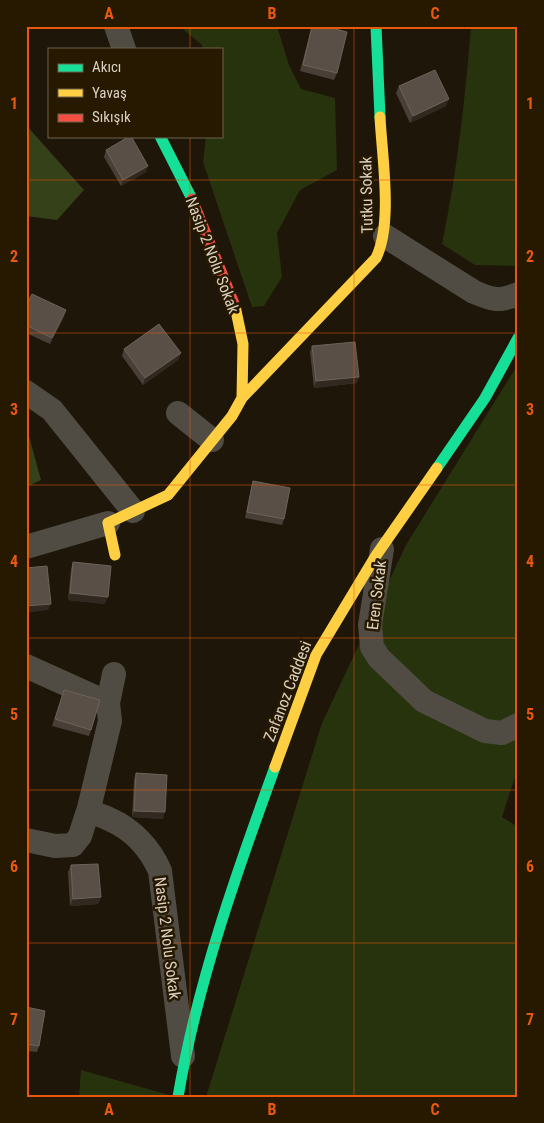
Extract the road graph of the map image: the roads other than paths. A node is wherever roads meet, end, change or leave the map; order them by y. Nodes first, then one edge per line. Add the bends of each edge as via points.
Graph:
1 (116, 26) edge
2 (376, 26) edge
3 (124, 48) edge
4 (161, 138) edge
5 (385, 236) junction
6 (518, 294) edge
7 (518, 338) edge
8 (26, 392) edge
9 (242, 398) junction
10 (178, 413) dead end
11 (212, 440) junction
12 (134, 511) junction
13 (108, 522) junction
14 (383, 545) junction
15 (26, 547) edge
16 (115, 555) dead end
17 (26, 666) edge
18 (114, 674) dead end
19 (108, 703) junction
20 (518, 725) edge
21 (89, 808) junction
22 (26, 840) edge
23 (184, 1061) junction
24 (178, 1097) edge

1 - 3 street
2 - 5 street, Tutku Sokak
4 - 9 street, Nasip 2 Nolu Sokak via 190,194 235,306 243,344
5 - 6 street via 474,292 503,300
5 - 9 street, Tutku Sokak via 372,265
7 - 14 street, Zafanoz Caddesi via 485,398
8 - 12 street via 52,410
9 - 11 street, Nasip 2 Nolu Sokak
10 - 11 street
11 - 12 street, Nasip 2 Nolu Sokak via 168,495 154,505
12 - 13 street, Nasip 2 Nolu Sokak
13 - 15 street
13 - 16 street
14 - 20 street, Eren Sokak via 370,625 372,647 379,658 424,701 485,731 502,733
14 - 23 street, Zafanoz Caddesi via 316,655 304,684 228,895
17 - 19 street
18 - 19 street
19 - 21 street via 110,721
21 - 22 street via 80,836 73,845 56,846
21 - 23 street, Nasip 2 Nolu Sokak via 136,836 154,857 160,871
23 - 24 street, Zafanoz Caddesi

